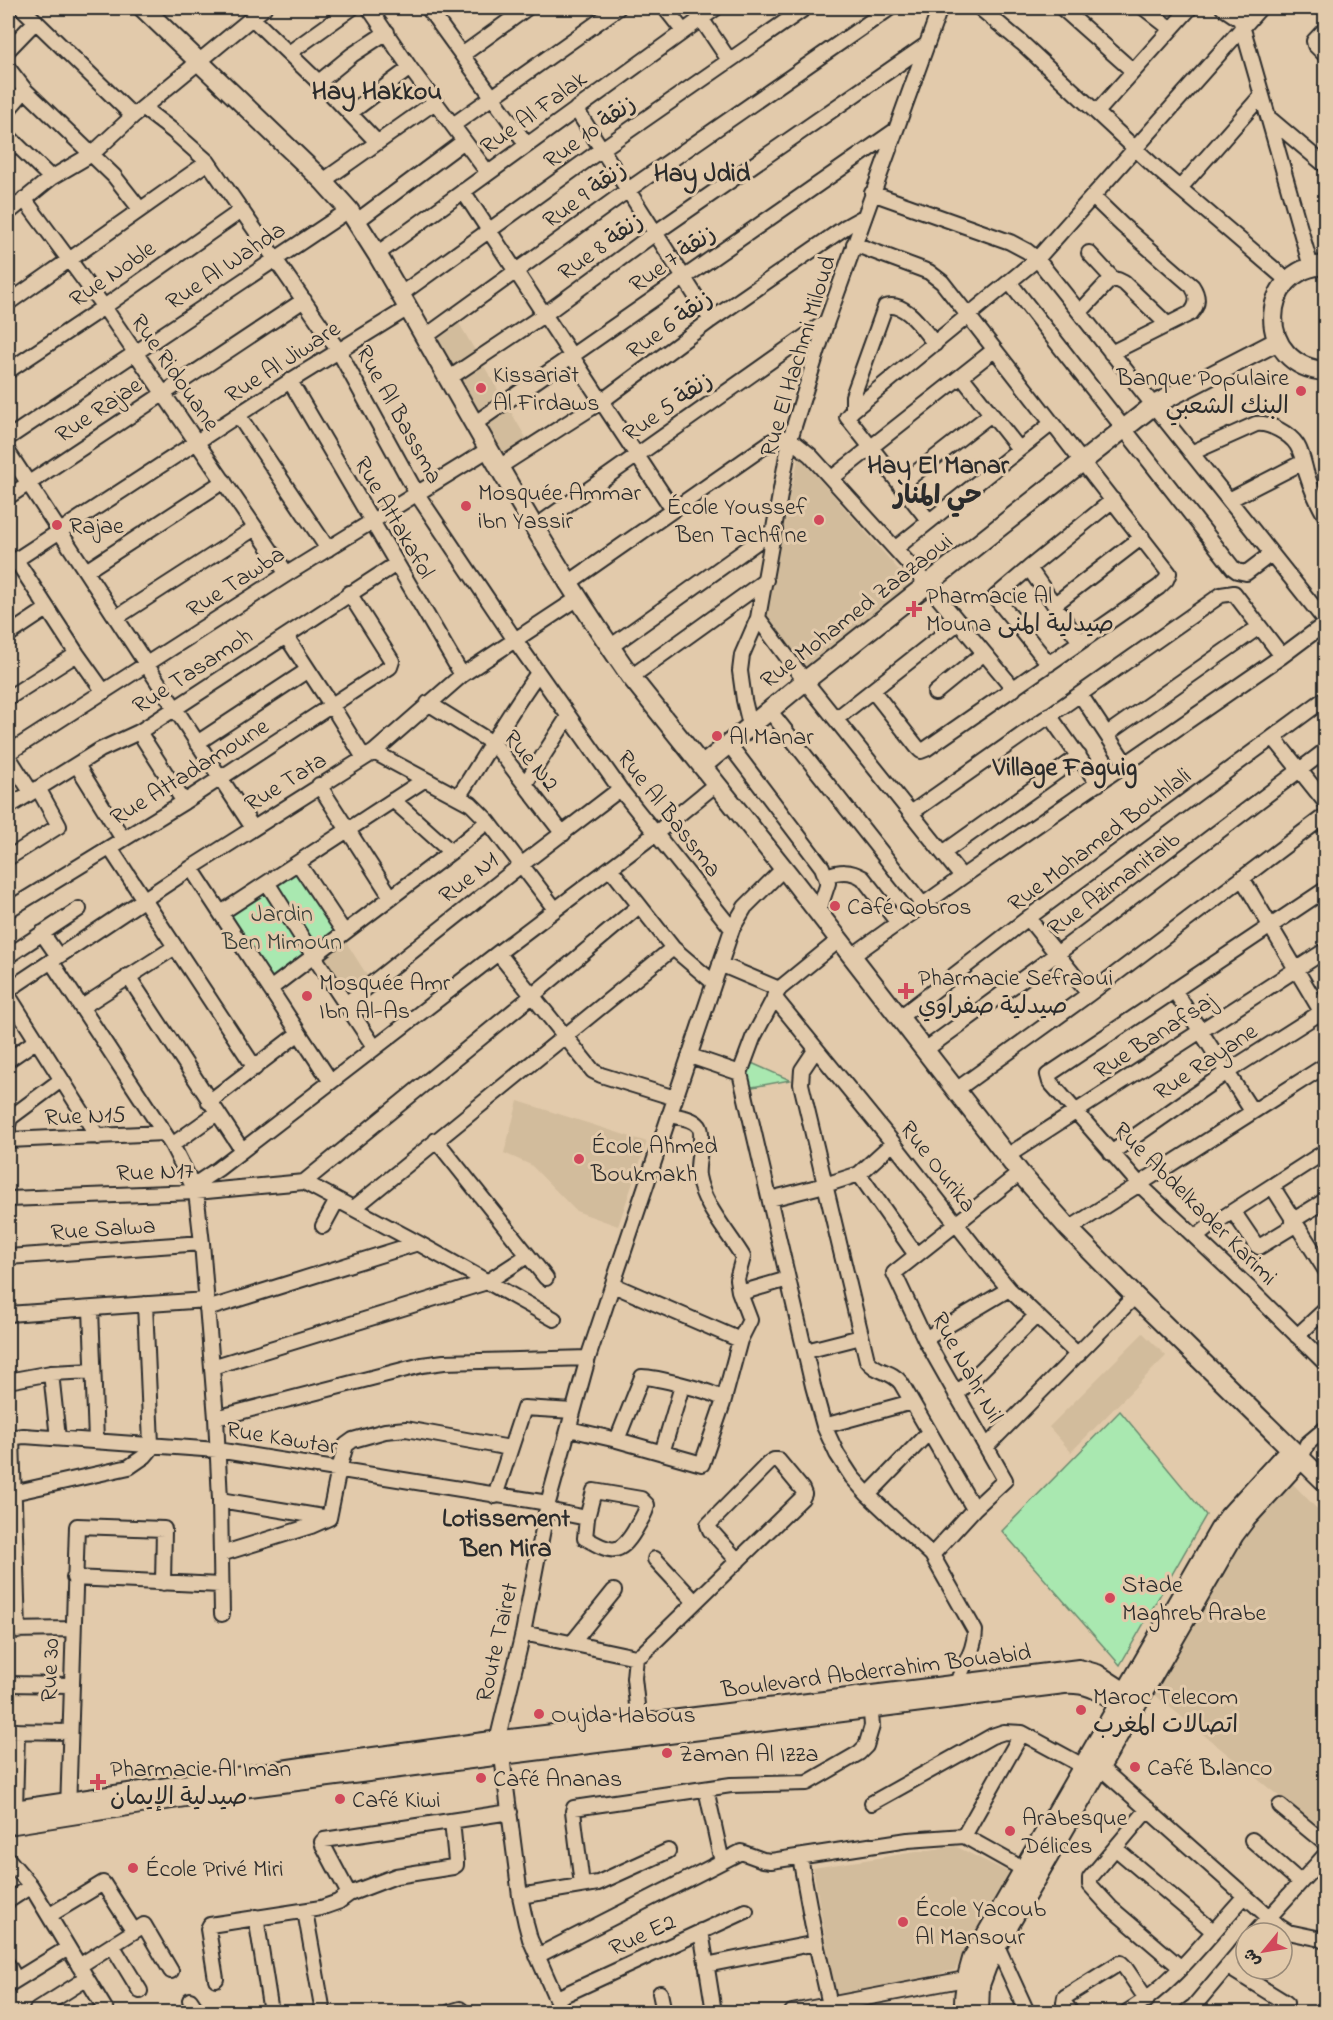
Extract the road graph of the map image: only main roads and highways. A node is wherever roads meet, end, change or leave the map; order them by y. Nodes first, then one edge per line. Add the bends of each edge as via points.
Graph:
1 (143, 8) edge
2 (1322, 265) edge
3 (1278, 341) junction
4 (1326, 371) edge
5 (702, 766) junction
6 (1299, 1451) junction
7 (1326, 1483) edge
8 (1128, 1701) junction
9 (871, 1702) junction
10 (1090, 1763) junction
11 (10, 1815) edge
12 (973, 1982) junction
13 (964, 2013) edge
14 (979, 2013) edge

1 - 5 main road via 323,181 353,215 572,591 631,677
2 - 3 main road via 1298,272 1280,291 1273,309
3 - 4 main road via 1297,363
3 - 5 main road, Rue Mohamed Zaazaoui via 1154,405
5 - 6 main road via 1020,1173 1135,1296
6 - 7 main road
6 - 8 main road via 1229,1516 1216,1535
8 - 9 main road, Boulevard Abderrahim Bouabid via 1077,1684
8 - 9 main road, Boulevard Abderrahim Bouabid via 1097,1674 1078,1669 957,1684
8 - 10 main road
9 - 11 main road, Boulevard Abderrahim Bouabid via 500,1747 322,1764 68,1809
10 - 12 main road via 987,1966
10 - 12 main road via 972,1959
12 - 13 main road via 963,1994
12 - 14 main road

